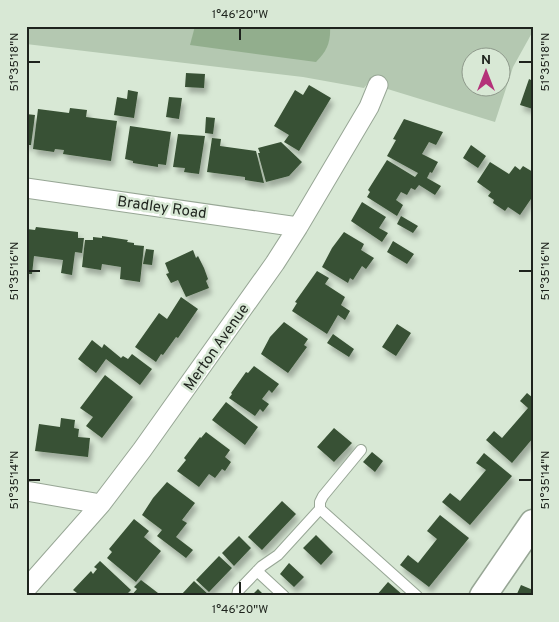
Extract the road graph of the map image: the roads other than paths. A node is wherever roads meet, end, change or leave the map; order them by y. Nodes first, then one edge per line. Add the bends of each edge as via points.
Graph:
1 (378, 85) dead end
2 (26, 188) edge
3 (298, 227) junction
4 (361, 450) dead end
5 (26, 491) edge
6 (101, 504) junction
7 (320, 509) junction
8 (533, 523) edge
9 (257, 571) junction
10 (26, 589) edge
11 (237, 596) edge
12 (284, 596) edge
13 (417, 596) edge
14 (483, 596) edge

1 - 3 street, Merton Avenue via 369,107
2 - 3 street, Bradley Road
3 - 6 street, Merton Avenue
4 - 7 lane via 323,496
5 - 6 street
6 - 10 street, Merton Avenue
7 - 9 lane via 278,556
7 - 13 lane
8 - 14 main road
9 - 11 lane
9 - 12 lane

